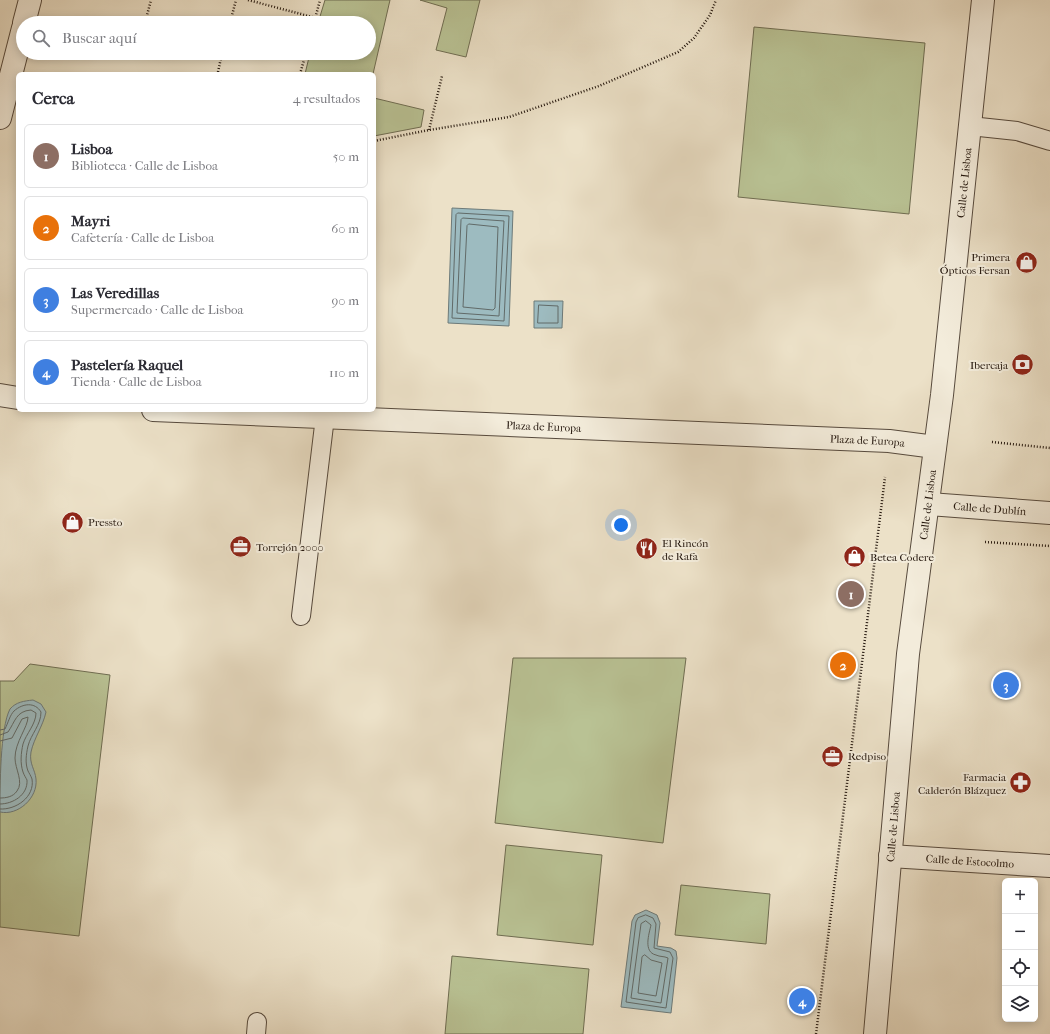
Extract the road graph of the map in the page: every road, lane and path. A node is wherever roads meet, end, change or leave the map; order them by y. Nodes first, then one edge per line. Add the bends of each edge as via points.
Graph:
1 (30, 0) edge
2 (151, 0) edge
3 (236, 0) edge
4 (248, 0) edge
5 (320, 0) edge
6 (716, 0) edge
7 (983, 0) edge
8 (26, 16) edge
9 (147, 16) edge
10 (232, 16) edge
11 (308, 16) edge
12 (316, 16) edge
13 (16, 53) edge
14 (221, 60) edge
15 (304, 60) edge
16 (218, 72) dead end
17 (301, 72) edge
18 (442, 76) dead end
19 (2, 104) edge
20 (970, 126) junction
21 (429, 130) junction
22 (376, 141) edge
23 (1050, 141) edge
24 (0, 395) edge
25 (16, 398) edge
26 (202, 412) edge
27 (325, 417) junction
28 (992, 442) dead end
29 (935, 446) junction
30 (1050, 448) edge
31 (885, 477) dead end
32 (929, 504) junction
33 (1050, 513) edge
34 (985, 542) dead end
35 (1050, 546) edge
36 (301, 616) dead end
37 (890, 856) junction
38 (1050, 866) edge
39 (816, 1034) edge
40 (875, 1034) edge

1 - 8 street
2 - 9 path
3 - 10 path
4 - 11 path
5 - 12 path
6 - 21 path via 710,15 694,38 678,52 599,86 509,117
7 - 20 street, Calle de Lisboa
13 - 19 street
14 - 16 path
15 - 17 path
18 - 21 path
20 - 23 lane via 1017,132
20 - 29 street, Calle de Lisboa
21 - 22 path
24 - 25 street
26 - 27 street, Plaza de Europa
27 - 29 street, Plaza de Europa via 889,441
27 - 36 lane
28 - 30 path
29 - 32 street, Calle de Lisboa
31 - 39 path
32 - 33 street, Calle de Dublín
32 - 37 street, Calle de Lisboa via 908,654
34 - 35 path
37 - 38 street, Calle de Estocolmo
37 - 40 street, Calle de Lisboa

